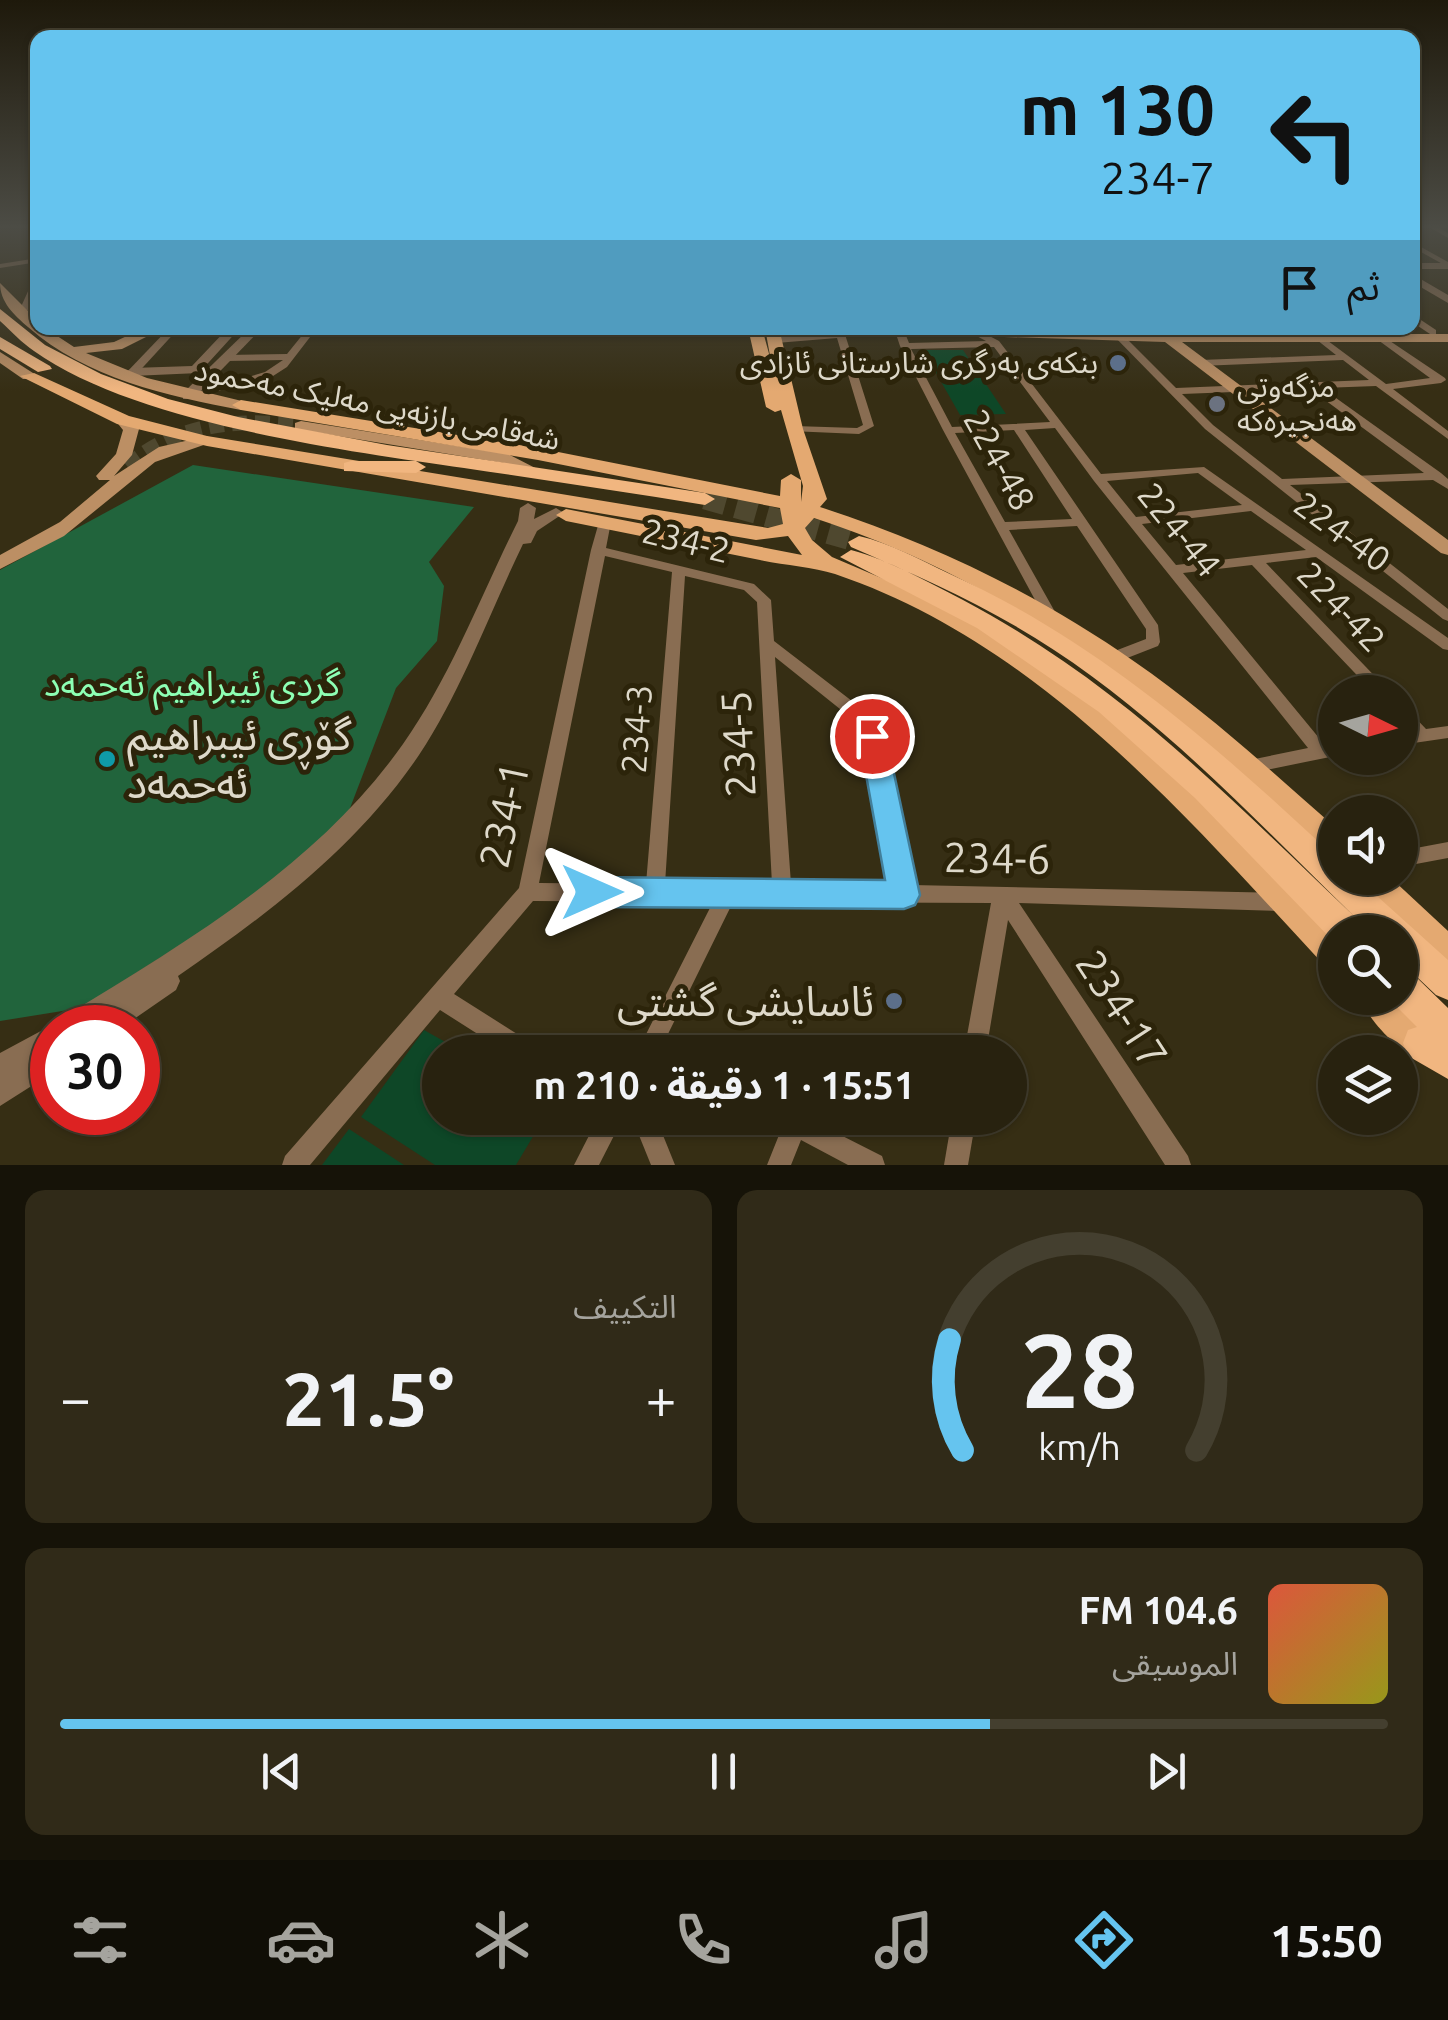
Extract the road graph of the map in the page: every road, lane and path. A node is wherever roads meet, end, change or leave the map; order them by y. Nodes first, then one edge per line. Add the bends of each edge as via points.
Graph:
1 (1420, 282) edge
2 (30, 296) edge
3 (2, 300) edge
4 (1448, 300) edge
5 (30, 306) edge
6 (23, 311) junction
7 (30, 320) edge
8 (1420, 323) edge
9 (46, 335) edge
10 (139, 335) edge
11 (148, 335) edge
12 (166, 335) edge
13 (228, 335) edge
14 (249, 335) edge
15 (307, 335) edge
16 (803, 335) edge
17 (840, 335) edge
18 (901, 335) edge
19 (1035, 335) edge
20 (1107, 335) edge
21 (1173, 335) edge
22 (1319, 335) edge
23 (1378, 335) edge
24 (1415, 335) edge
25 (1002, 337) edge
26 (1443, 337) edge
27 (767, 339) edge
28 (0, 342) edge
29 (905, 346) junction
30 (72, 350) junction
31 (0, 356) edge
32 (290, 357) junction
33 (226, 358) junction
34 (1346, 358) junction
35 (1200, 363) junction
36 (26, 367) junction
37 (126, 373) junction
38 (1445, 380) edge
39 (1310, 384) junction
40 (1379, 385) junction
41 (1237, 390) junction
42 (1175, 391) junction
43 (180, 400) junction
44 (241, 405) joint
45 (124, 420) junction
46 (301, 426) tunnel mouth
47 (1058, 426) junction
48 (1018, 428) junction
49 (794, 430) junction
50 (948, 430) junction
51 (1446, 432) edge
52 (207, 441) junction
53 (147, 457) junction
54 (508, 459) junction
55 (125, 460) junction
56 (583, 462) junction
57 (350, 467) junction
58 (416, 467) junction
59 (536, 473) junction
60 (1442, 476) edge
61 (1353, 477) junction
62 (1098, 478) junction
63 (1283, 482) junction
64 (801, 484) junction
65 (1448, 485) edge
66 (523, 500) junction
67 (1254, 507) junction
68 (784, 509) junction
69 (556, 512) junction
70 (832, 517) junction
71 (1133, 520) junction
72 (606, 522) junction
73 (1080, 522) junction
74 (1004, 526) junction
75 (732, 529) junction
76 (598, 550) junction
77 (856, 550) junction
78 (1448, 550) edge
79 (1319, 553) junction
80 (0, 557) edge
81 (1257, 562) junction
82 (1174, 570) junction
83 (679, 571) junction
84 (760, 592) joint
85 (1448, 616) edge
86 (1053, 620) junction
87 (997, 636) junction
88 (766, 644) junction
89 (1448, 645) edge
90 (1112, 658) junction
91 (1366, 675) edge
92 (1418, 731) edge
93 (1448, 732) edge
94 (1423, 736) junction
95 (1418, 737) edge
96 (1318, 738) edge
97 (1318, 752) edge
98 (1246, 767) junction
99 (1318, 831) edge
100 (1448, 850) edge
101 (1418, 856) edge
102 (528, 892) junction
103 (656, 892) junction
104 (782, 892) junction
105 (727, 894) junction
106 (1002, 894) junction
107 (904, 895) junction
108 (1387, 895) edge
109 (1286, 902) junction
110 (1329, 915) edge
111 (1375, 915) edge
112 (1318, 936) edge
113 (1448, 954) edge
114 (1418, 956) edge
115 (1448, 984) edge
116 (437, 996) junction
117 (106, 1005) edge
118 (129, 1005) edge
119 (1418, 1013) edge
120 (1400, 1015) edge
121 (498, 1035) edge
122 (657, 1035) edge
123 (978, 1035) edge
124 (1439, 1046) edge
125 (30, 1052) edge
126 (0, 1069) edge
127 (30, 1071) edge
128 (1448, 1071) edge
129 (0, 1091) edge
130 (602, 1135) edge
131 (651, 1135) edge
132 (786, 1135) edge
133 (816, 1135) edge
134 (961, 1135) edge
135 (294, 1165) edge
136 (586, 1165) edge
137 (664, 1165) edge
138 (779, 1165) edge
139 (873, 1165) edge
140 (956, 1165) edge
141 (1179, 1165) edge

1 - 4 street
2 - 6 street
3 - 6 main road
3 - 43 highway, شەقامی بازنەیی مەلیک مەحمود via 15,332 59,361
5 - 6 street
6 - 7 main road
8 - 26 street
9 - 30 main road
10 - 30 main road via 118,346
11 - 37 main road
12 - 37 street
13 - 37 street via 195,370
14 - 33 street
15 - 32 street
16 - 27 street
17 - 49 street via 870,424 859,430
18 - 29 street, 224-48
19 - 25 main road
20 - 42 street
21 - 35 main road
22 - 34 street
23 - 38 street
24 - 26 main road
25 - 29 street
25 - 47 street, 224-44
27 - 49 main road
27 - 64 main road
28 - 36 highway, شەقامی بازنەیی مەلیک مەحمود
29 - 50 street, 224-48
30 - 37 main road
31 - 36 main road
32 - 33 street
32 - 43 street via 250,382
33 - 43 street
34 - 35 street
34 - 40 street
35 - 41 main road
36 - 45 main road
36 - 58 highway, شەقامی بازنەیی مەلیک مەحمود via 188,424
37 - 43 main road
38 - 40 street
39 - 40 street
39 - 41 street
39 - 60 street
40 - 51 street
41 - 42 street
41 - 61 main road
42 - 63 street
43 - 44 highway
43 - 59 highway, شەقامی بازنەیی مەلیک مەحمود via 278,430
44 - 56 main road
45 - 52 main road
45 - 55 main road via 132,429
46 - 54 main road
47 - 48 street
47 - 62 street, 224-44
48 - 50 street
48 - 73 street
49 - 64 main road
50 - 74 street, 224-48
52 - 53 main road
52 - 57 main road
53 - 55 main road via 160,442 141,441
53 - 80 main road via 72,522
54 - 56 main road
54 - 59 main road
55 - 80 main road via 46,533
56 - 68 main road
57 - 58 highway
57 - 66 main road
58 - 59 highway, شەقامی بازنەیی مەلیک مەحمود via 703,506
60 - 61 street
60 - 65 street
61 - 63 street
61 - 78 main road
62 - 67 street, 224-40 via 1200,469
62 - 71 street, 224-44
63 - 85 street
64 - 68 main road
64 - 70 main road
66 - 69 main road
66 - 75 main road
66 - 117 street via 526,521 437,704 370,801 267,897
67 - 71 street
67 - 79 street, 224-40
68 - 70 main road
68 - 75 main road via 767,534
68 - 75 main road via 770,508 771,518 761,526
68 - 77 main road via 809,551
69 - 72 main road
69 - 118 street via 530,528 434,729 368,818 280,900
70 - 77 main road
71 - 82 street, 224-44
72 - 76 street, 234-1
72 - 77 main road
73 - 74 street
73 - 90 street via 1153,629 1153,642
74 - 86 street, 224-48
76 - 83 street, 234-2
76 - 102 street, 234-1
77 - 86 main road via 926,556
77 - 87 main road via 946,616
77 - 111 highway via 919,566 1019,618 1114,680
79 - 81 street
79 - 89 street, 224-40
81 - 82 street
81 - 91 street, 224-42
82 - 96 street, 224-44
83 - 84 street, 234-2
83 - 103 street, 234-3
84 - 88 street, 234-5
86 - 90 main road
87 - 109 main road via 1152,764
87 - 110 highway via 1080,684 1170,758
88 - 104 street, 234-5
88 - 107 street via 868,722
90 - 98 main road
92 - 94 street
93 - 94 street
94 - 95 street
97 - 98 street
98 - 99 main road
100 - 101 street
102 - 103 street, 234-6
102 - 116 street, 234-1
103 - 105 street, 234-6
104 - 105 street, 234-6
104 - 107 street, 234-6
105 - 122 street
106 - 107 street, 234-6
106 - 109 street, 234-6
106 - 123 street
106 - 141 street, 234-17
108 - 113 main road
109 - 112 main road
114 - 115 highway
116 - 121 street
116 - 135 street, 234-1
119 - 124 highway
120 - 124 main road
124 - 128 main road
125 - 126 street
127 - 129 street
130 - 136 street
131 - 137 street
132 - 138 street
133 - 139 street
134 - 140 street

